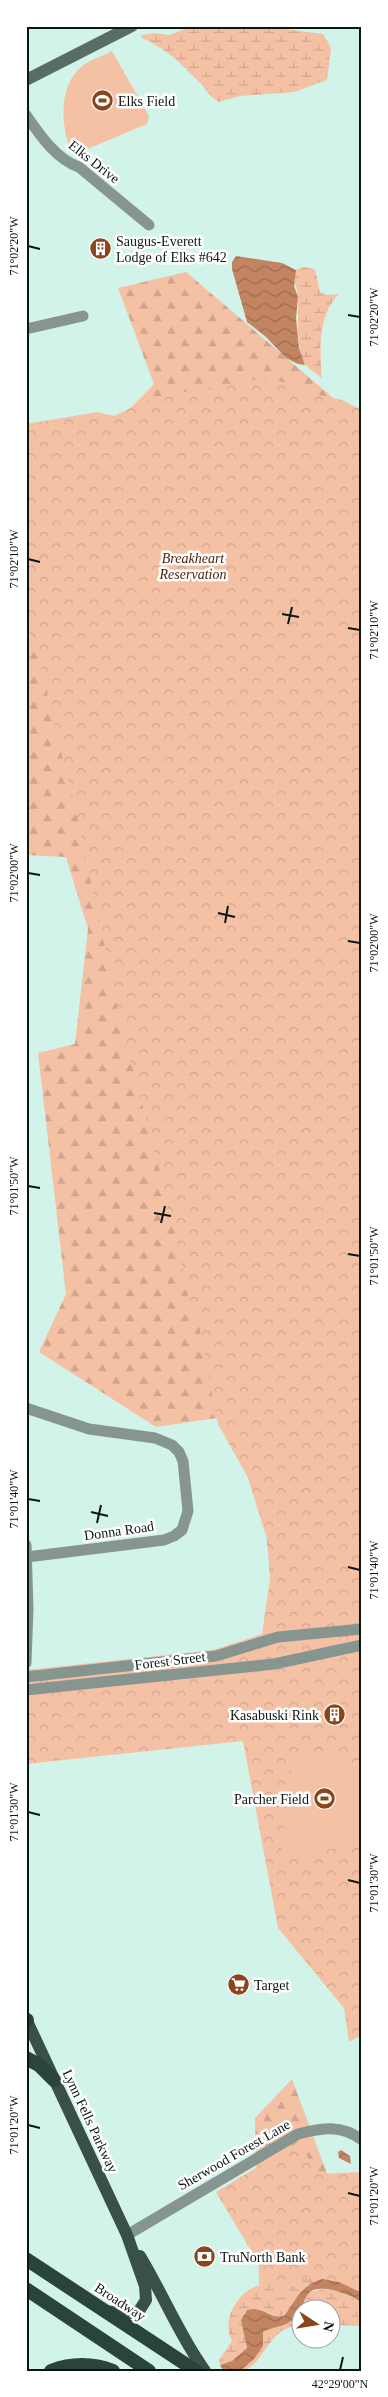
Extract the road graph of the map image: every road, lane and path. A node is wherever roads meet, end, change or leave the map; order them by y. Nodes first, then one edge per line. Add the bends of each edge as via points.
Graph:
1 (132, 26) edge
2 (26, 80) edge
3 (26, 115) edge
4 (150, 225) dead end
5 (83, 316) dead end
6 (26, 329) edge
7 (26, 1408) edge
8 (26, 1545) edge
9 (27, 1557) edge
10 (362, 1629) edge
11 (313, 1635) junction
12 (362, 1644) edge
13 (316, 1655) junction
14 (26, 1663) edge
15 (26, 1677) edge
16 (26, 1690) edge
17 (26, 2020) edge
18 (26, 2058) edge
19 (54, 2080) junction
20 (362, 2140) edge
21 (127, 2235) junction
22 (26, 2260) edge
23 (26, 2289) edge
24 (105, 2311) junction
25 (51, 2371) edge
26 (113, 2371) edge
27 (149, 2371) edge
28 (196, 2371) edge
29 (206, 2371) edge

1 - 2 main road
3 - 4 street, Elks Drive via 67,162 79,167
5 - 6 street
7 - 9 street, Donna Road via 89,1429 155,1438 172,1445 183,1461 188,1511 182,1530 164,1540
8 - 9 street
9 - 14 street
10 - 11 street, Forest Street
11 - 13 street
11 - 15 street, Forest Street via 278,1637 216,1656
12 - 13 street, Forest Street
13 - 16 street, Forest Street via 274,1664
17 - 19 main road, Lynn Fells Parkway
18 - 19 highway via 39,2065
19 - 21 main road, Lynn Fells Parkway
20 - 21 street, Sherwood Forest Lane via 349,2132 331,2128 298,2134
21 - 24 main road, Lynn Fells Parkway via 145,2286 146,2300 135,2313
21 - 29 main road, Lynn Fells Parkway
22 - 24 highway, Broadway
23 - 27 highway
24 - 28 highway, Broadway
25 - 26 highway via 77,2365

